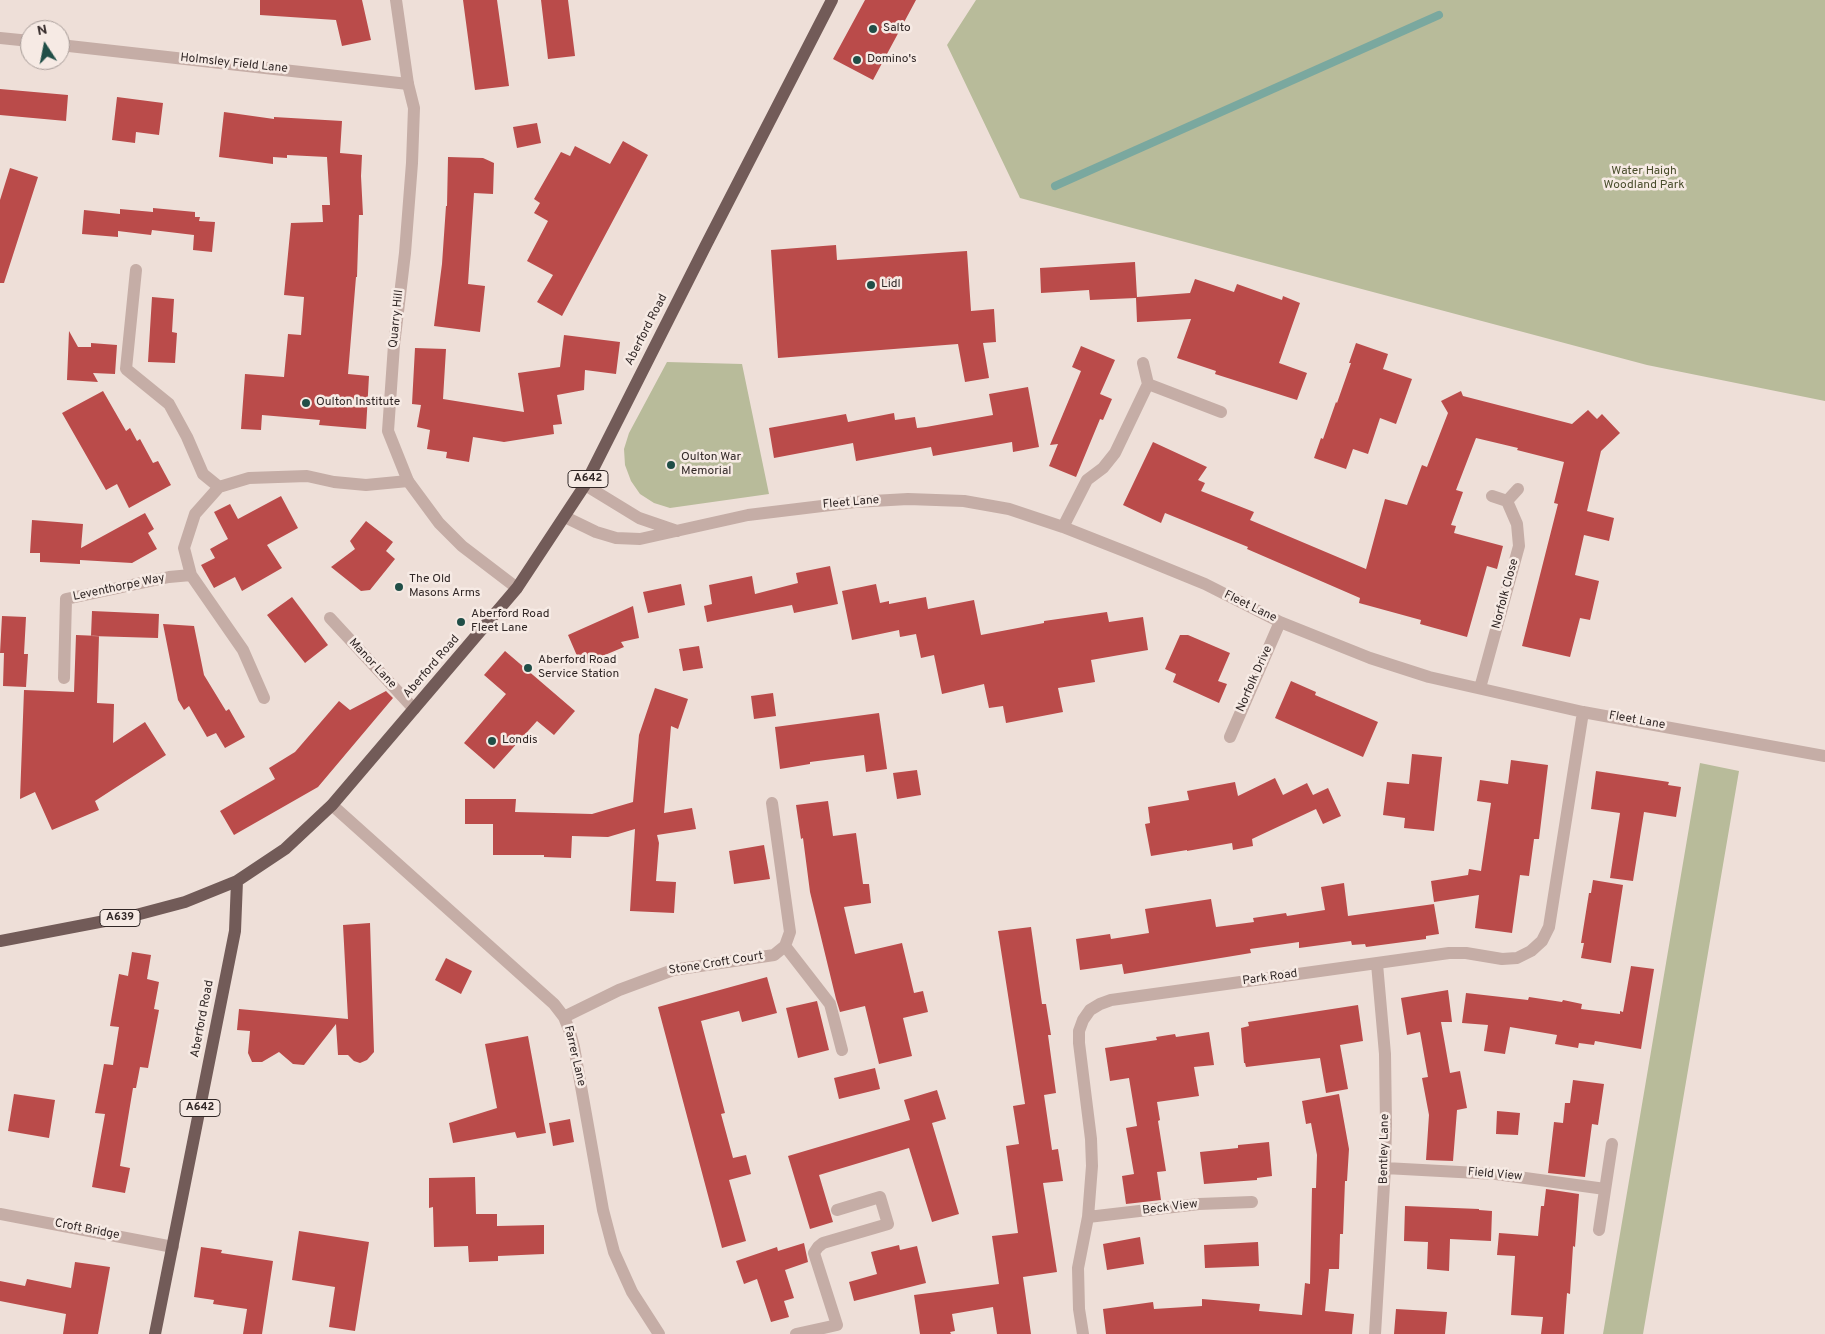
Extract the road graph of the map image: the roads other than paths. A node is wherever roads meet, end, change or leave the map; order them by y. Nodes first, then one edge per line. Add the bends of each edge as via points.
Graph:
1 (396, 0) edge
2 (832, 0) edge
3 (0, 38) edge
4 (20, 40) edge
5 (70, 45) edge
6 (408, 84) junction
7 (136, 270) dead end
8 (1143, 364) dead end
9 (1148, 384) junction
10 (1221, 412) dead end
11 (408, 481) junction
12 (585, 485) junction
13 (219, 486) junction
14 (1518, 489) dead end
15 (1492, 496) dead end
16 (1507, 501) junction
17 (565, 517) junction
18 (1063, 527) junction
19 (677, 531) junction
20 (191, 575) junction
21 (517, 588) junction
22 (330, 618) dead end
23 (1280, 622) junction
24 (64, 678) dead end
25 (1480, 688) junction
26 (264, 698) dead end
27 (414, 709) junction
28 (1583, 712) junction
29 (1230, 737) dead end
30 (1825, 756) edge
31 (772, 803) dead end
32 (332, 805) junction
33 (237, 880) junction
34 (0, 941) edge
35 (785, 946) junction
36 (1377, 964) junction
37 (564, 1017) junction
38 (842, 1050) dead end
39 (1612, 1144) dead end
40 (1385, 1168) junction
41 (1605, 1189) junction
42 (1252, 1202) dead end
43 (837, 1210) dead end
44 (0, 1214) edge
45 (1088, 1217) junction
46 (1599, 1230) dead end
47 (173, 1247) junction
48 (155, 1334) edge
49 (659, 1334) edge
50 (796, 1334) edge
51 (1083, 1334) edge
52 (1375, 1334) edge

1 - 6 street, Quarry Hill
2 - 12 main road, Aberford Road / A642
3 - 4 street
5 - 6 street, Holmsley Field Lane
6 - 11 street, Quarry Hill via 414,108 412,163 388,431
7 - 13 street via 126,369 168,404 203,474
8 - 9 street
9 - 10 street
9 - 18 street via 1115,453 1087,480
11 - 13 street via 366,485 307,476 281,476 250,478
11 - 21 street, Quarry Hill via 439,523 462,546
12 - 17 main road, Aberford Road / A642
12 - 19 street via 639,518
13 - 20 street via 195,514 184,548
14 - 16 street
15 - 16 street
16 - 25 street, Norfolk Close via 1517,524 1519,546
17 - 19 street, Fleet Lane via 616,538 640,539
17 - 21 main road, Aberford Road / A642
18 - 19 street, Fleet Lane via 1009,509 964,501 908,499 772,512
18 - 23 street, Fleet Lane via 1205,584
20 - 24 street, Leventhorpe Way via 66,599
20 - 26 street via 242,650
21 - 27 main road, Aberford Road / A642
22 - 27 street, Manor Lane
23 - 25 street, Fleet Lane via 1370,658 1429,677
23 - 29 street, Norfolk Drive
25 - 28 street, Fleet Lane
27 - 32 main road, Aberford Road / A642
28 - 30 street, Fleet Lane
28 - 36 street, Park Road via 1550,927 1542,941 1517,958 1449,953
31 - 35 street via 790,932
32 - 33 main road, Aberford Road / A642 via 285,849
32 - 37 street, Farrer Lane via 554,1004
33 - 34 main road, A639 via 185,902
33 - 47 main road, Aberford Road / A642 via 235,931
35 - 37 street, Stone Croft Court via 774,955 673,970 619,990
35 - 38 street via 830,1004
36 - 40 street, Bentley Lane via 1385,1054
36 - 45 street, Park Road via 1111,1000 1090,1010 1079,1031 1091,1139
37 - 49 street, Farrer Lane via 574,1047 614,1252 632,1292
39 - 41 street
40 - 41 street, Field View via 1496,1174
40 - 52 street, Bentley Lane
41 - 46 street
42 - 45 street, Beck View via 1199,1204
43 - 50 street via 880,1197 888,1224 818,1247 814,1253 837,1325
44 - 47 street, Croft Bridge
45 - 51 street, Park Road via 1078,1268
47 - 48 main road, Aberford Road / A642

